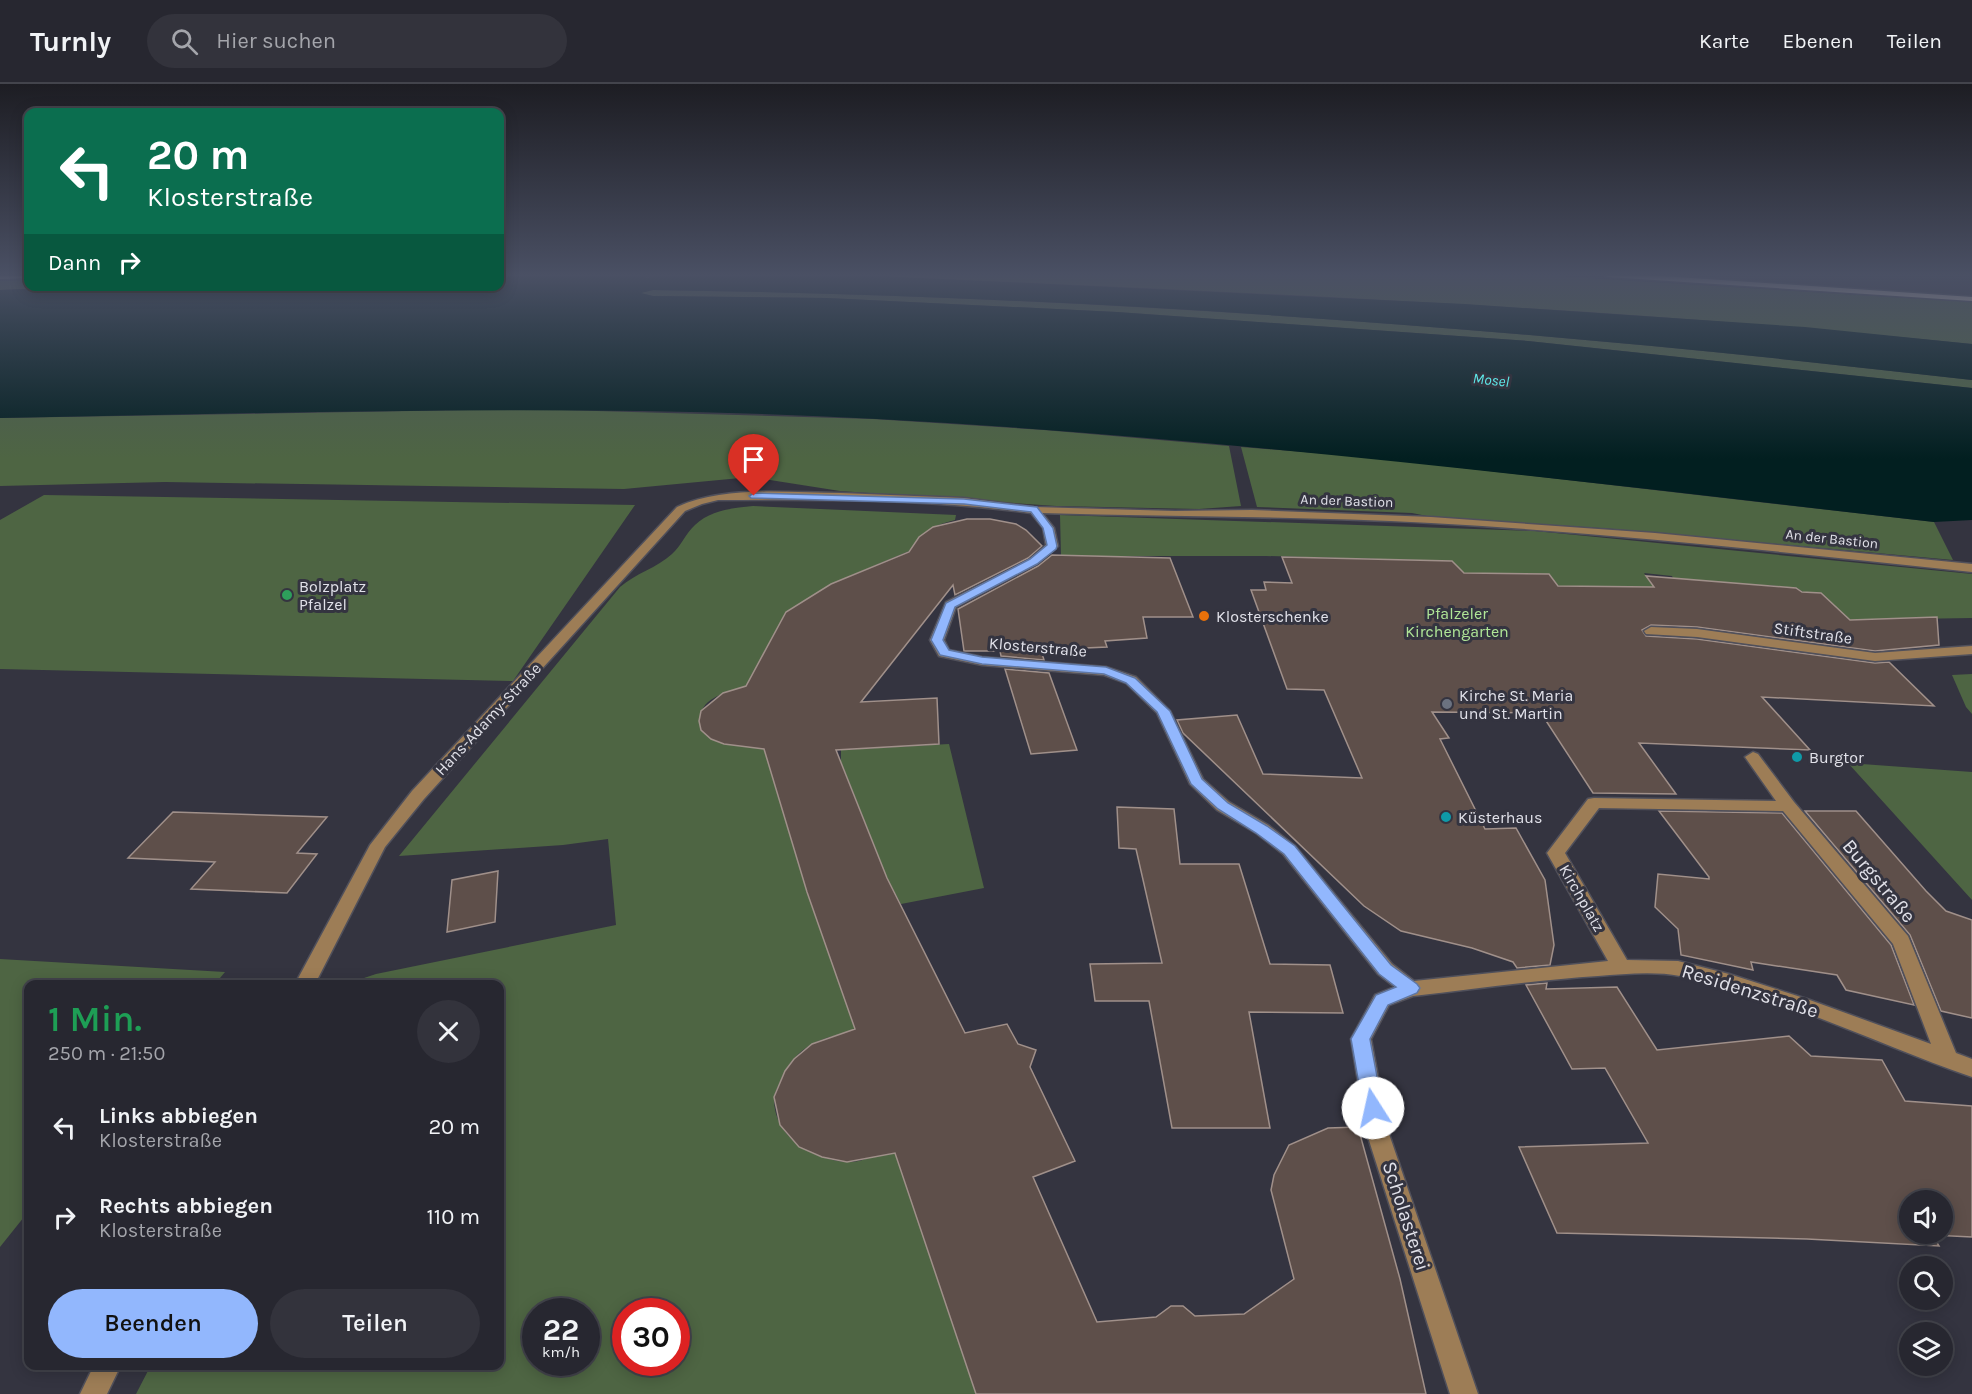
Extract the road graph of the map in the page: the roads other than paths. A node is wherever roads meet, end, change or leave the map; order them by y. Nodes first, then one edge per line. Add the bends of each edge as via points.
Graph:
1 (718, 497) joint
2 (1034, 510) junction
3 (1972, 568) edge
4 (1651, 631) dead end
5 (1972, 650) edge
6 (1753, 757) dead end
7 (1788, 806) junction
8 (1621, 967) junction
9 (307, 980) edge
10 (1411, 988) junction
11 (1948, 1060) junction
12 (1972, 1068) edge
13 (105, 1370) edge
14 (93, 1394) edge
15 (1464, 1394) edge

1 - 2 street, An der Bastion via 848,496 964,501
1 - 9 street, Hans-Adamy-Straße via 681,509 418,795 378,845
2 - 3 street, An der Bastion via 1431,520 1655,536
2 - 10 street, Klosterstraße via 1048,528 1052,546 1034,562 950,605 937,640 944,653 982,661 1106,671 1131,680 1163,711 1196,781 1223,806 1289,850 1385,969
4 - 5 street, Stiftstraße via 1696,633 1875,657
6 - 7 street, Burgstraße
7 - 8 street, Kirchplatz via 1594,802 1556,853
7 - 11 street, Burgstraße via 1901,941
8 - 10 street, Residenzstraße
8 - 11 street, Residenzstraße via 1678,968 1729,981
10 - 15 street, Scholasterei via 1382,1000 1361,1039 1377,1131
11 - 12 street, Residenzstraße
13 - 14 street

